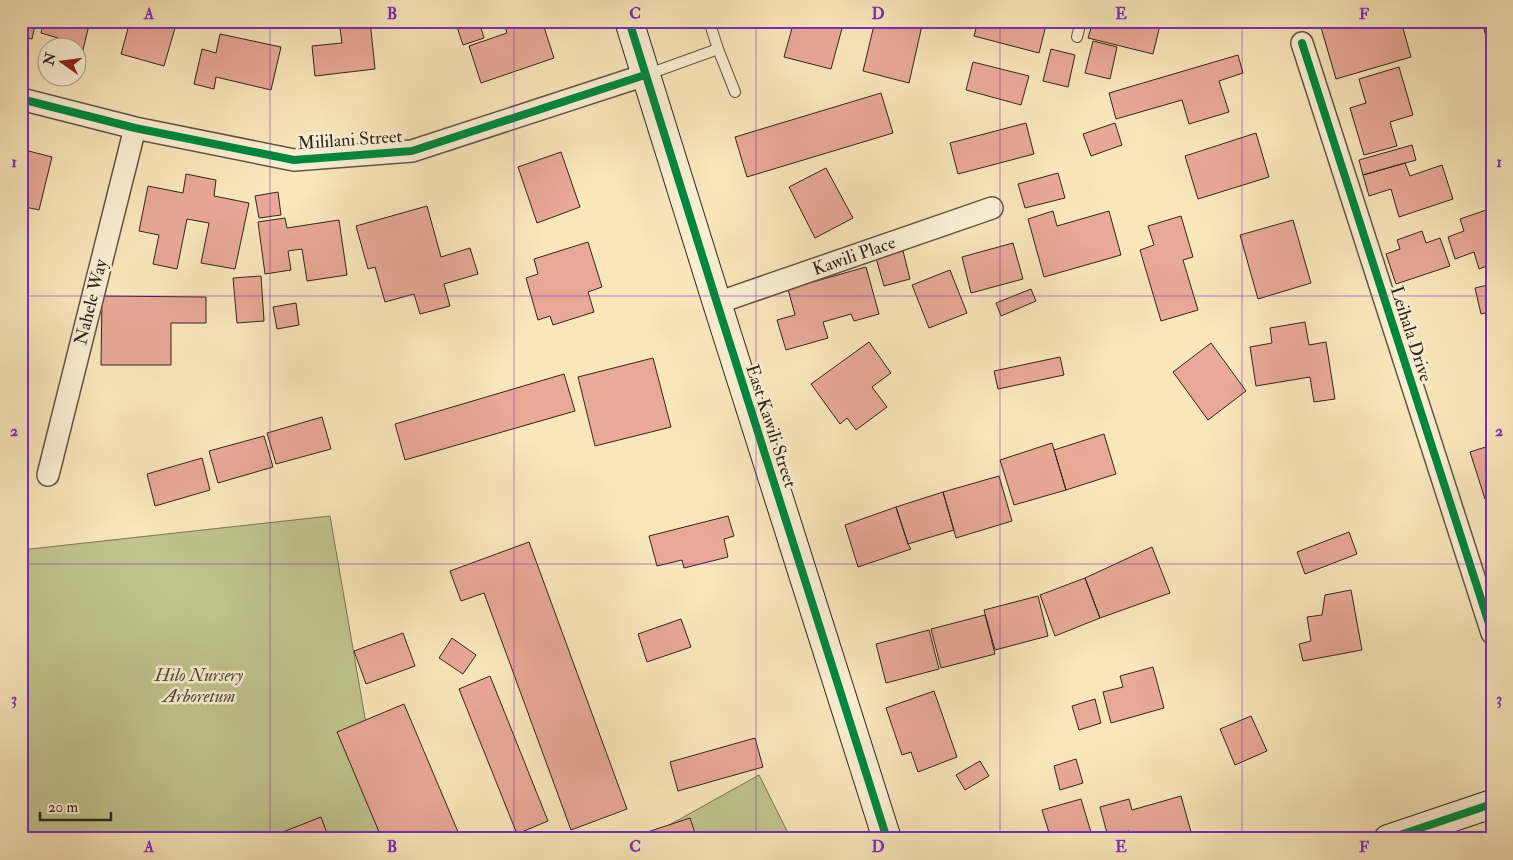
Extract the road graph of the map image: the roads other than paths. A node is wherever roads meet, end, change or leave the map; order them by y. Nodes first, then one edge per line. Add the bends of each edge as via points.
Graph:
1 (630, 21) edge
2 (709, 21) edge
3 (1081, 21) edge
4 (1077, 37) dead end
5 (1302, 43) dead end
6 (718, 49) junction
7 (645, 75) junction
8 (736, 92) dead end
9 (21, 99) edge
10 (135, 128) junction
11 (992, 208) dead end
12 (717, 304) junction
13 (48, 475) dead end
14 (1492, 633) edge
15 (1490, 807) edge
16 (887, 839) edge
17 (1388, 839) edge

1 - 7 street, East Kawili Street
2 - 6 lane
3 - 4 lane
5 - 14 street, Leihala Drive
6 - 7 lane
6 - 8 lane
7 - 10 street, Mililani Street via 412,151 294,160
7 - 12 street, East Kawili Street
9 - 10 street, Mililani Street
10 - 13 street, Nahele Way
11 - 12 street, Kawili Place
12 - 16 street, East Kawili Street
15 - 17 street

